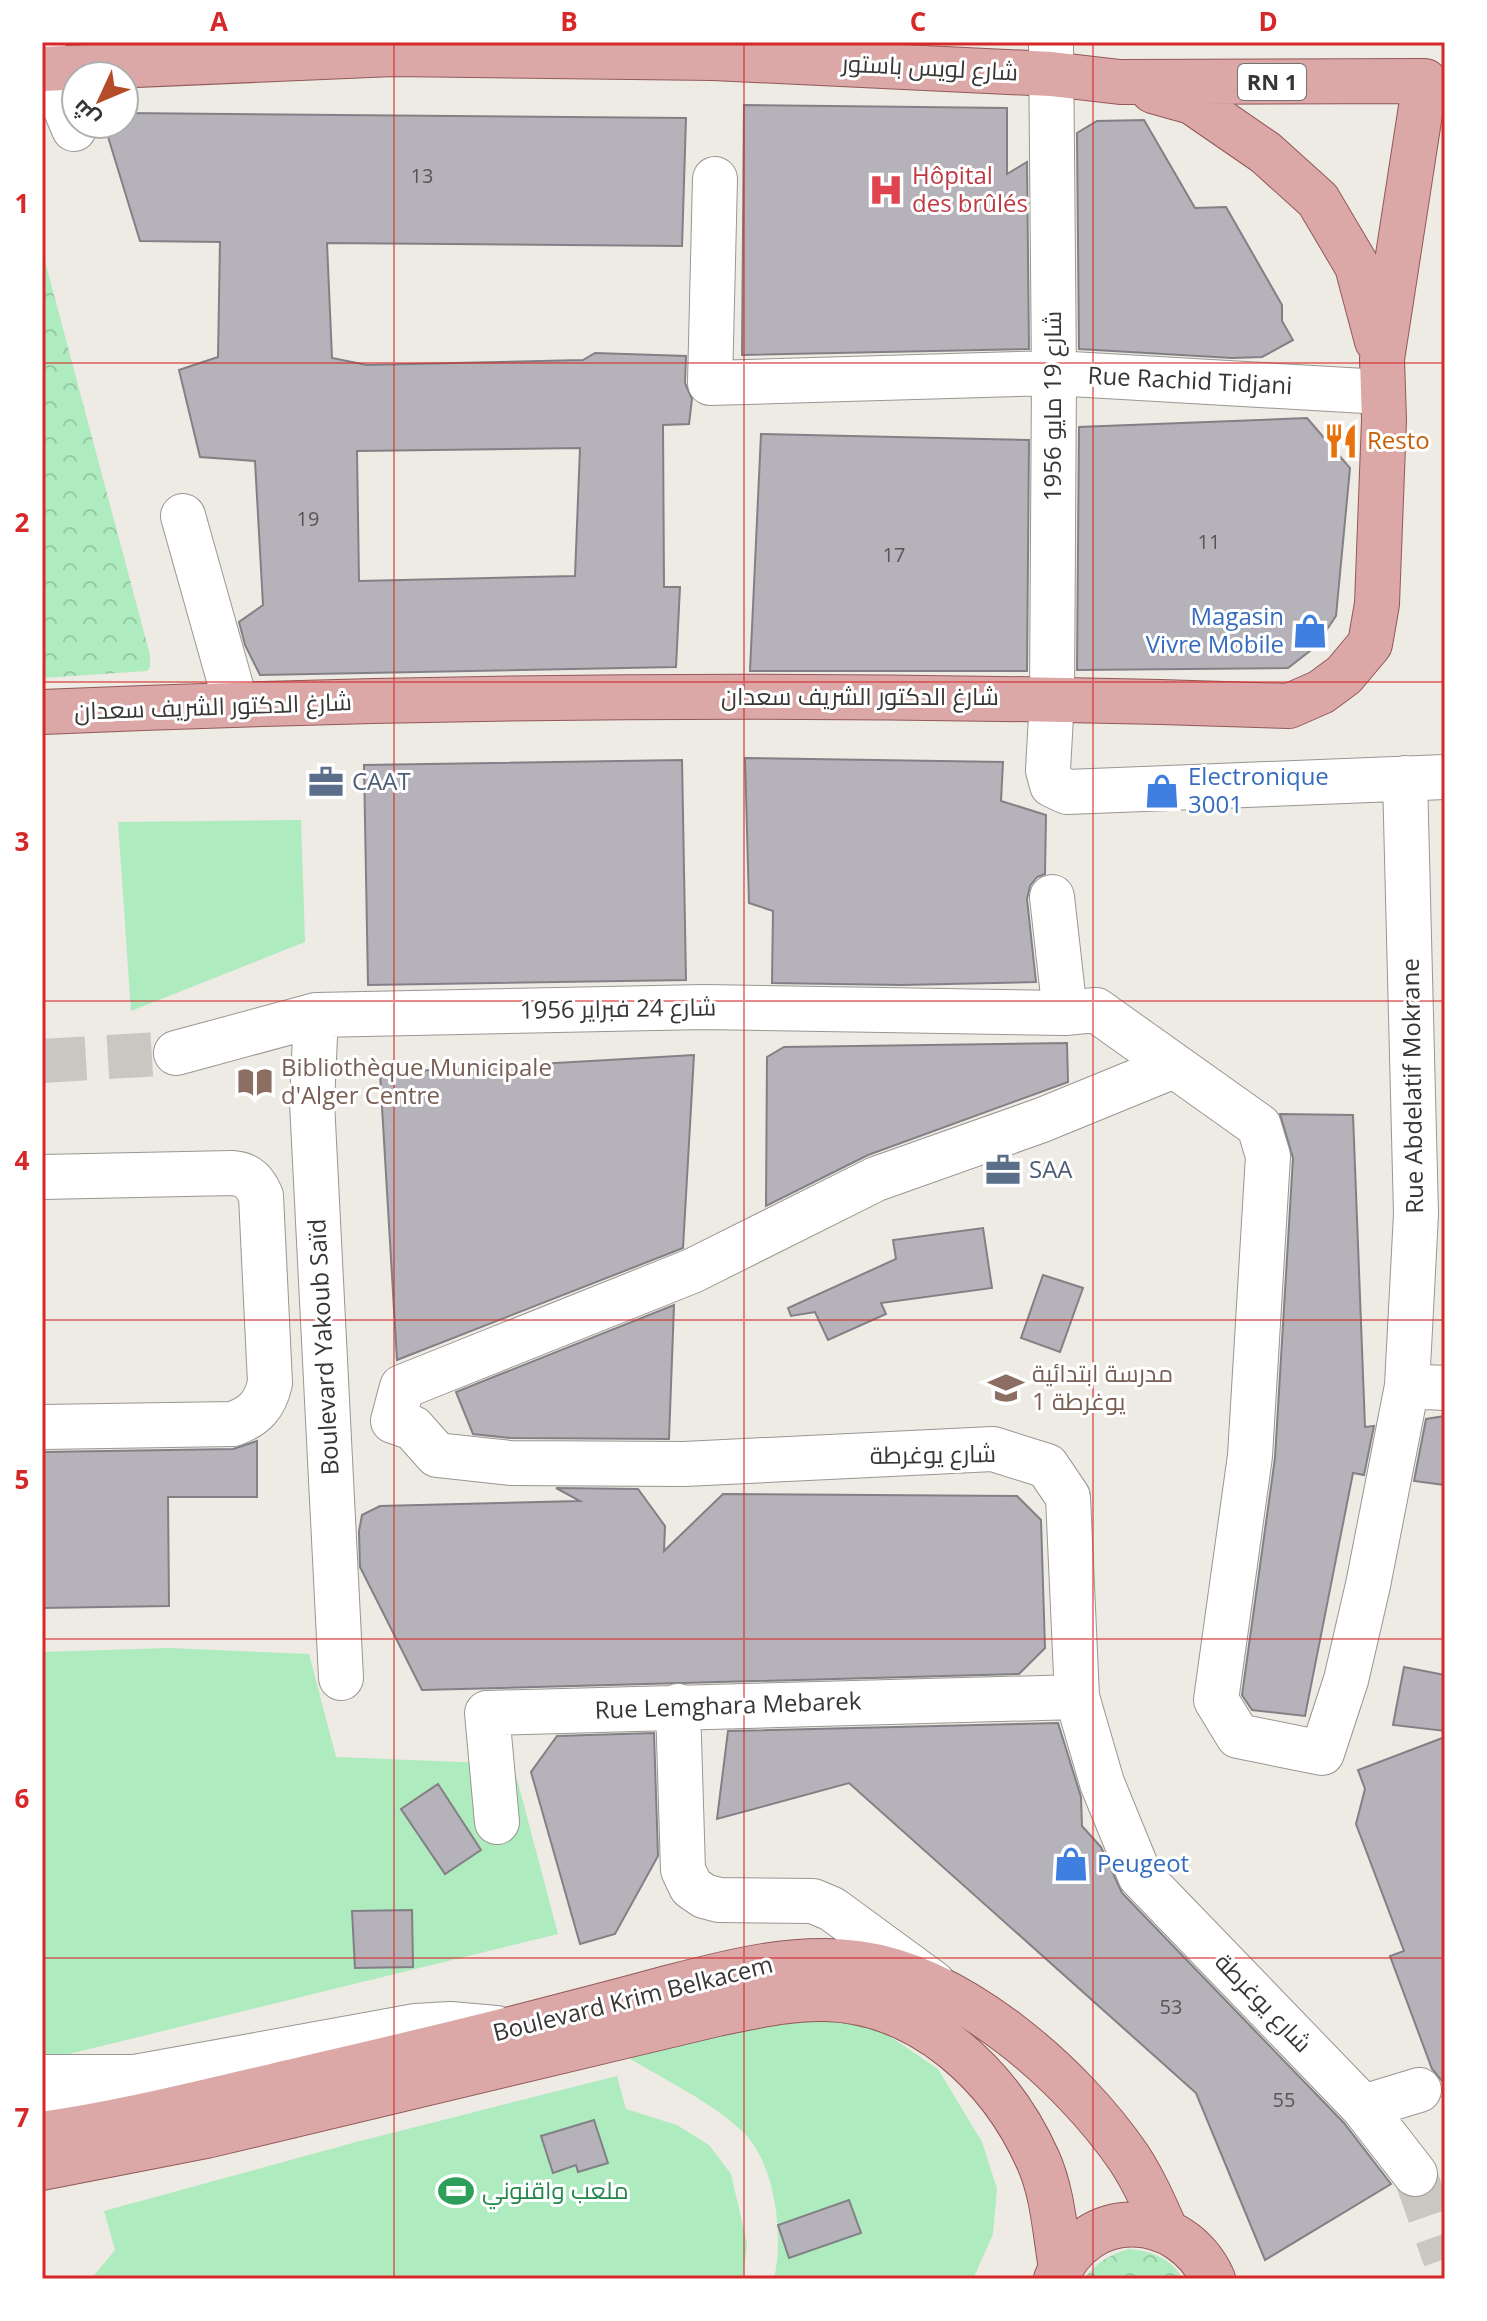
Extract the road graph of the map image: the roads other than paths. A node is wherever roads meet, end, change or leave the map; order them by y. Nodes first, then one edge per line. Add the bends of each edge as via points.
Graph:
1 (393, 48) edge
2 (1051, 58) edge
3 (44, 60) edge
4 (1120, 82) junction
5 (60, 97) edge
6 (715, 179) dead end
7 (1054, 373) junction
8 (1382, 375) junction
9 (183, 516) dead end
10 (1052, 698) junction
11 (236, 704) junction
12 (42, 712) edge
13 (1048, 770) joint
14 (1425, 777) edge
15 (1052, 897) dead end
16 (1080, 1012) junction
17 (316, 1015) junction
18 (176, 1053) tunnel mouth
19 (1174, 1066) junction
20 (1430, 1123) edge
21 (42, 1177) edge
22 (1426, 1387) edge
23 (42, 1427) edge
24 (341, 1678) dead end
25 (1077, 1697) junction
26 (678, 1706) junction
27 (497, 1822) dead end
28 (948, 1994) junction
29 (511, 2029) junction
30 (42, 2077) edge
31 (135, 2077) junction
32 (1419, 2090) dead end
33 (1363, 2107) junction
34 (42, 2110) edge
35 (42, 2134) edge
36 (42, 2168) edge
37 (1415, 2174) tunnel mouth
38 (1166, 2231) junction
39 (1058, 2274) edge
40 (1213, 2279) edge

1 - 2 main road, شارع لويس باستور / RN 1 via 713,58
1 - 3 main road, شارع لويس باستور / RN 1
2 - 4 main road, RN 1
2 - 7 street, شارع 19 مايو 1956
3 - 5 street
4 - 8 main road, شارغ الدكتور الشريف سعدان / RN 1 via 1192,102 1266,153 1318,200 1357,266
4 - 8 main road, شارغ الدكتور الشريف سعدان / RN 1 via 1425,81
6 - 7 street, Rue Rachid Tidjani via 710,383
7 - 8 street, Rue Rachid Tidjani
7 - 10 street, شارع 19 مايو 1956
8 - 10 main road, شارغ الدكتور الشريف سعدان / RN 1 via 1377,604 1370,644 1344,675 1289,706
9 - 11 street
10 - 11 main road, شارغ الدكتور الشريف سعدان / RN 1
10 - 13 street, شارع 19 مايو 1956
11 - 12 main road, شارغ الدكتور الشريف سعدان / RN 1
13 - 14 street, Rue Abdelatif Mokrane via 1052,785 1067,792
14 - 20 street, Rue Abdelatif Mokrane
15 - 16 street
16 - 17 street, شارع 24 فبراير 1956 via 704,1007
16 - 19 street
17 - 18 street, شارع 24 فبراير 1956
17 - 24 street, Boulevard Yakoub Saïd via 312,1102
19 - 22 street, Rue Abdelatif Mokrane via 1259,1126 1268,1156 1250,1456 1216,1700 1238,1736 1322,1753
19 - 25 street, شارع يوغرطة via 876,1179 692,1271 402,1387 393,1421 413,1428 437,1455 510,1463 684,1464 993,1449 1047,1466 1068,1497
20 - 22 street, Rue Abdelatif Mokrane via 1416,1214
21 - 23 street via 232,1173 251,1179 261,1196 270,1383 259,1409 233,1424
25 - 26 street, Rue Lemghara Mebarek
25 - 33 street, شارع يوغرطة via 1102,1783 1140,1876
26 - 27 street, Rue Lemghara Mebarek via 487,1713
26 - 28 street via 683,1870 691,1887 719,1900 813,1901 832,1909
28 - 29 main road, Boulevard Krim Belkacem via 903,1973 861,1964 780,1962
28 - 38 main road, Boulevard Krim Belkacem via 1039,2057 1089,2106 1129,2159
29 - 31 street via 416,2026
29 - 35 main road, Boulevard Krim Belkacem via 196,2104
30 - 31 street
31 - 34 street
32 - 33 street
33 - 37 street, شارع يوغرطة
36 - 39 main road, Boulevard Krim Belkacem via 206,2136 717,2014 784,2001 866,2003 903,2016 942,2040 983,2074 1011,2110 1039,2162 1052,2210
38 - 39 main road via 1118,2226 1095,2234 1075,2248
38 - 40 main road via 1196,2252

